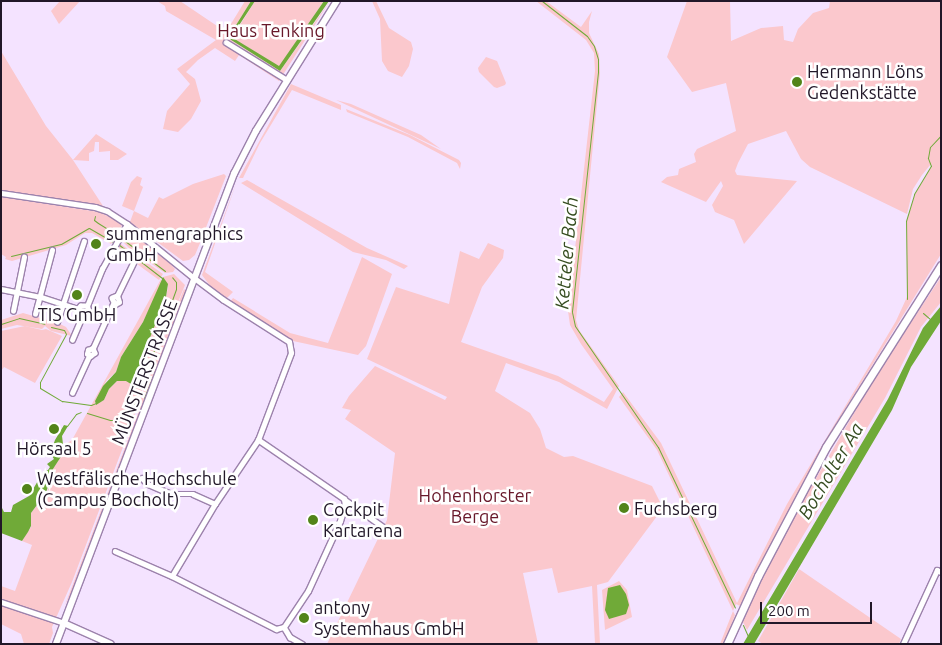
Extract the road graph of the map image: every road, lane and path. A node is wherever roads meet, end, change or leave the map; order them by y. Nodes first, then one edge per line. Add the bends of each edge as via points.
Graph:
1 (336, 1) edge
2 (226, 42) dead end
3 (287, 80) junction
4 (1, 193) edge
5 (127, 224) junction
6 (84, 241) dead end
7 (52, 250) dead end
8 (24, 257) dead end
9 (133, 263) dead end
10 (941, 265) edge
11 (941, 271) edge
12 (195, 279) junction
13 (1, 289) edge
14 (17, 291) junction
15 (40, 297) junction
16 (63, 304) junction
17 (86, 306) junction
18 (78, 309) junction
19 (13, 311) dead end
20 (34, 314) dead end
21 (89, 314) junction
22 (82, 317) junction
23 (105, 321) junction
24 (56, 322) dead end
25 (72, 340) dead end
26 (72, 393) dead end
27 (258, 440) junction
28 (142, 478) dead end
29 (344, 499) junction
30 (215, 504) junction
31 (382, 526) dead end
32 (115, 551) dead end
33 (939, 571) edge
34 (172, 576) junction
35 (1, 602) edge
36 (64, 623) junction
37 (284, 628) junction
38 (56, 644) edge
39 (111, 644) edge
40 (302, 644) edge
41 (729, 644) edge
42 (903, 644) edge

1 - 3 main road, MÜNSTERSTRASSE
2 - 3 street
3 - 12 main road, MÜNSTERSTRASSE via 234,174
4 - 5 street via 95,207 114,214
5 - 12 street
5 - 17 street via 108,254
6 - 16 street
7 - 15 street
8 - 14 street
9 - 23 street via 117,296 119,302 114,304
10 - 41 highway via 812,473 758,576
11 - 41 highway via 824,458
12 - 27 street via 287,340 292,347
12 - 36 main road, MÜNSTERSTRASSE
13 - 14 street
14 - 15 street
14 - 19 street
15 - 16 street
15 - 20 street
16 - 18 street
16 - 24 street
17 - 18 street
17 - 21 street
18 - 22 street
21 - 22 street
21 - 23 street
22 - 25 street
23 - 26 street via 93,348 95,354 89,356
27 - 29 street
27 - 30 street
28 - 30 street via 172,494 193,494
29 - 31 street
29 - 37 street via 344,510 330,548
30 - 34 street
32 - 34 street
33 - 42 street
34 - 37 street via 271,628
35 - 36 street
36 - 38 main road, MÜNSTERSTRASSE
36 - 39 main road
37 - 40 street via 290,637

